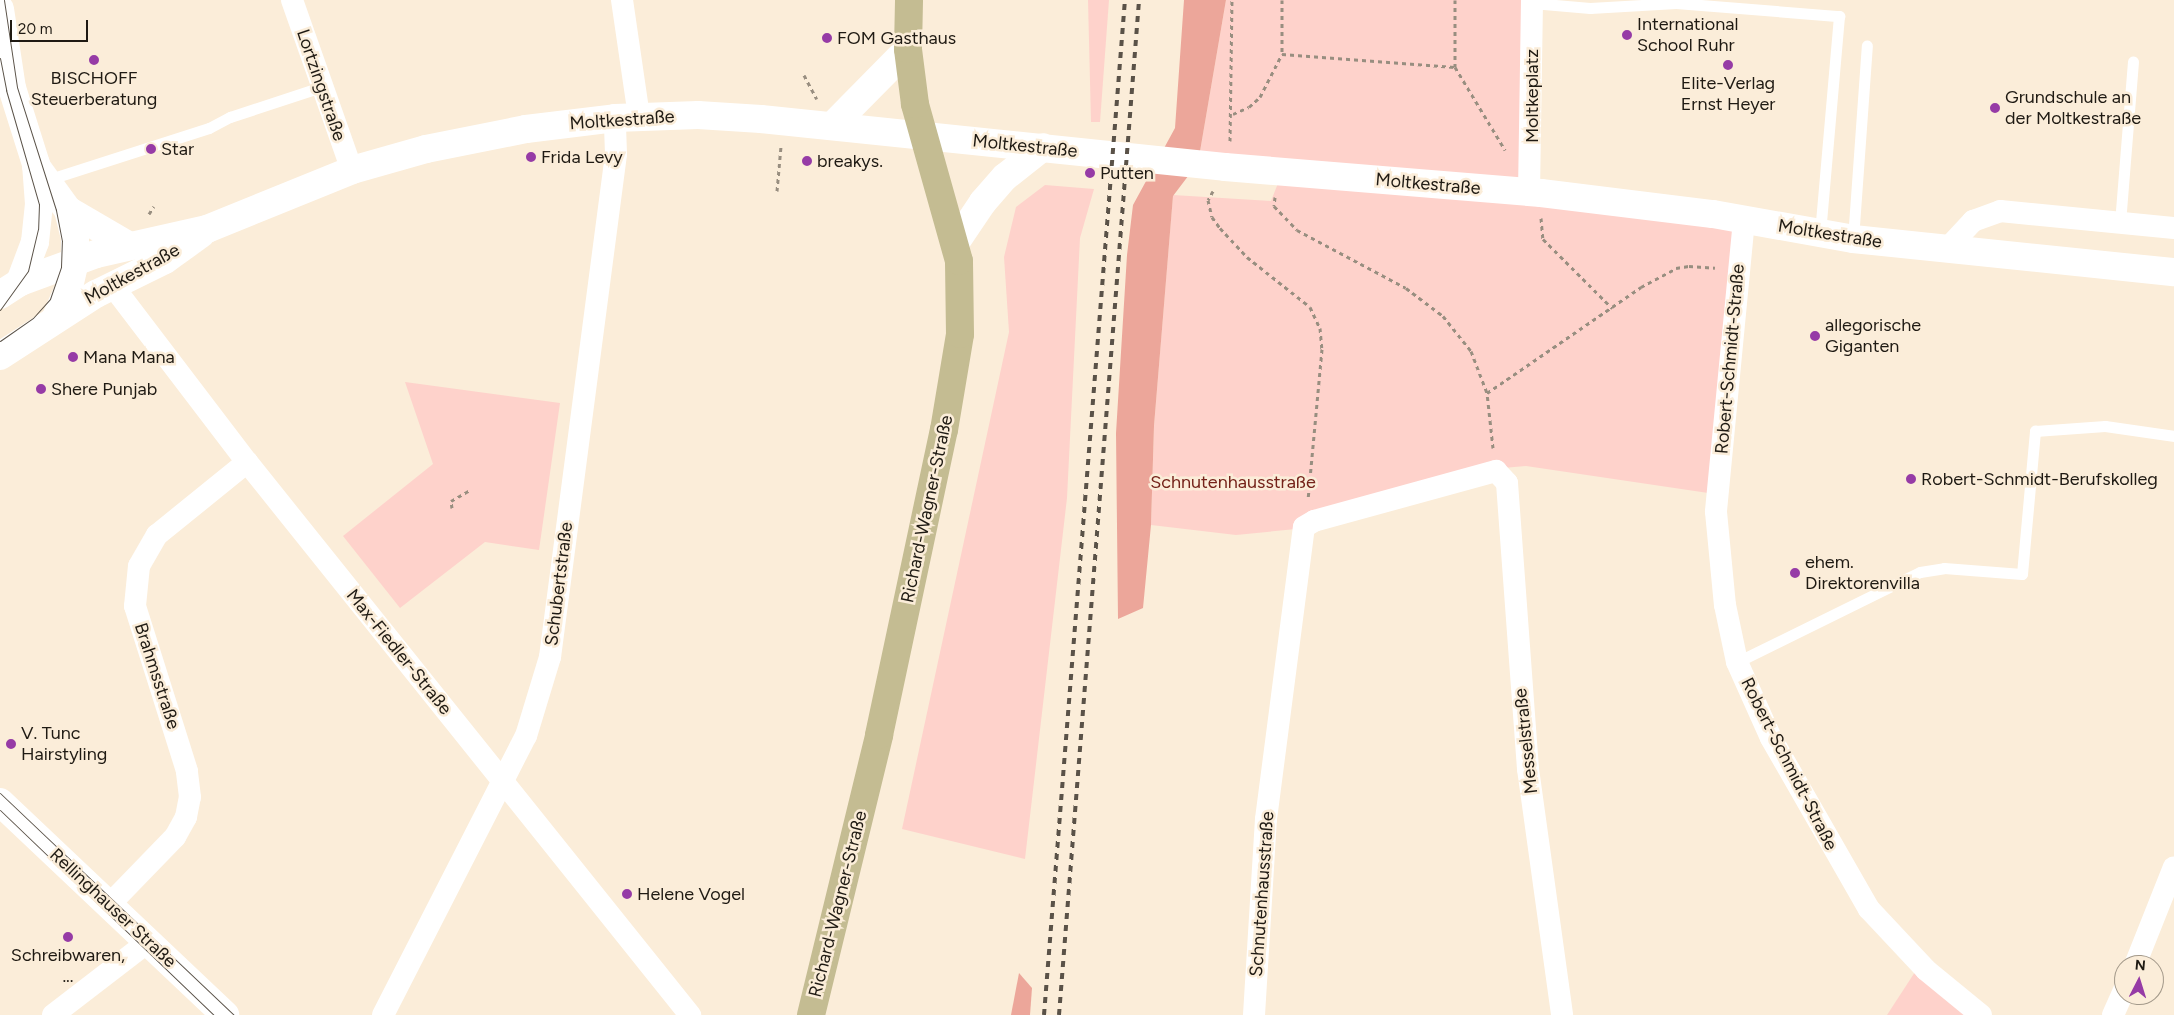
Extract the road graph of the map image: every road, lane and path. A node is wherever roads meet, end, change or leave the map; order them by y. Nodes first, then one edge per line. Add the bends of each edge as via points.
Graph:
1 (292, 0) edge
2 (622, 0) edge
3 (909, 0) edge
4 (1232, 0) edge
5 (1282, 0) edge
6 (1455, 0) edge
7 (1532, 2) edge
8 (0, 9) edge
9 (1867, 46) dead end
10 (908, 49) junction
11 (1282, 54) junction
12 (2133, 62) dead end
13 (1455, 67) junction
14 (321, 87) junction
15 (1233, 114) junction
16 (627, 117) junction
17 (784, 121) junction
18 (832, 126) junction
19 (922, 136) junction
20 (1043, 147) junction
21 (1225, 167) junction
22 (352, 170) junction
23 (1277, 171) junction
24 (41, 172) junction
25 (1534, 184) junction
26 (777, 191) dead end
27 (68, 210) junction
28 (1744, 220) junction
29 (2120, 223) junction
30 (2174, 228) edge
31 (207, 229) junction
32 (1820, 234) junction
33 (1853, 239) junction
34 (956, 242) junction
35 (128, 245) junction
36 (1946, 250) junction
37 (75, 261) junction
38 (1739, 271) junction
39 (2174, 272) edge
40 (112, 285) junction
41 (10, 289) edge
42 (1612, 308) junction
43 (56, 318) junction
44 (0, 356) edge
45 (1487, 393) junction
46 (2174, 436) edge
47 (247, 462) junction
48 (1496, 471) junction
49 (470, 490) dead end
50 (452, 508) dead end
51 (1304, 526) junction
52 (1736, 662) junction
53 (504, 782) junction
54 (0, 802) edge
55 (2174, 867) edge
56 (109, 905) junction
57 (149, 941) junction
58 (2139, 955) edge
59 (53, 1015) edge
60 (225, 1015) edge
61 (383, 1015) edge
62 (690, 1015) edge
63 (811, 1015) edge
64 (1254, 1015) edge
65 (1562, 1015) edge
66 (1981, 1015) edge

1 - 14 street, Lortzingstraße
2 - 16 street, Schubertstraße
3 - 10 main road, Richard-Wagner-Straße
4 - 15 path
5 - 11 path
6 - 13 path
7 - 25 street, Moltkeplatz
7 - 32 lane via 1590,8 1676,2 1839,16
8 - 24 street via 12,88
9 - 33 lane
10 - 18 street
10 - 19 main road, Richard-Wagner-Straße
11 - 13 path
11 - 15 path via 1260,97 1249,107
12 - 29 lane
13 - 25 path via 1503,149
14 - 22 street, Lortzingstraße
14 - 24 lane via 230,117 210,128
15 - 21 path
16 - 17 street, Moltkestraße via 698,115
16 - 22 street, Moltkestraße via 526,128 426,149
16 - 53 street, Schubertstraße via 616,154 550,658 536,714
17 - 18 street, Moltkestraße
17 - 26 path
18 - 19 street, Moltkestraße
19 - 20 street, Moltkestraße
19 - 34 main road, Richard-Wagner-Straße
20 - 21 street, Moltkestraße
20 - 34 street via 1005,177 983,202
21 - 23 street, Moltkestraße
21 - 51 path via 1208,200 1212,217 1247,257 1310,307 1320,328 1322,349
22 - 31 street, Moltkestraße
23 - 25 street, Moltkestraße
23 - 45 path via 1274,206 1281,215 1297,230 1406,288 1443,316 1471,351
24 - 27 street
24 - 41 street via 38,229
25 - 28 street, Moltkestraße
25 - 42 path via 1543,239
27 - 35 street
27 - 37 street via 75,238
28 - 32 street, Moltkestraße
28 - 38 street, Robert-Schmidt-Straße
29 - 30 street
29 - 36 street via 2000,210 1973,221
31 - 35 street, Moltkestraße
31 - 40 street, Moltkestraße via 165,260
32 - 33 street, Moltkestraße
33 - 36 street, Moltkestraße
34 - 63 main road, Richard-Wagner-Straße via 961,308 950,398 853,852
35 - 37 street, Moltkestraße
36 - 39 street, Moltkestraße
37 - 41 street, Moltkestraße
37 - 43 street, Moltkestraße via 69,288
38 - 42 path via 1689,266 1676,268
38 - 52 street, Robert-Schmidt-Straße via 1716,512 1724,597
40 - 43 street, Moltkestraße
40 - 47 street, Max-Fiedler-Straße
42 - 45 path
43 - 44 street, Moltkestraße
45 - 48 path
46 - 52 lane via 2105,426 2035,431 2022,574 1944,568 1920,572
47 - 53 street, Max-Fiedler-Straße
47 - 56 street, Brahmsstraße via 157,535 139,566 135,606 187,771 190,797 186,817 176,837
48 - 51 street via 1314,520
48 - 65 street, Messelstraße via 1507,483 1527,760
49 - 50 path via 451,501
51 - 64 street, Schnutenhausstraße via 1266,819
52 - 66 street, Robert-Schmidt-Straße via 1771,738 1869,909 1926,970
53 - 61 street, Schubertstraße
53 - 62 street, Max-Fiedler-Straße
54 - 56 street, Rellinghauser Straße
55 - 58 street
56 - 57 street, Rellinghauser Straße
57 - 59 street
57 - 60 street, Rellinghauser Straße

